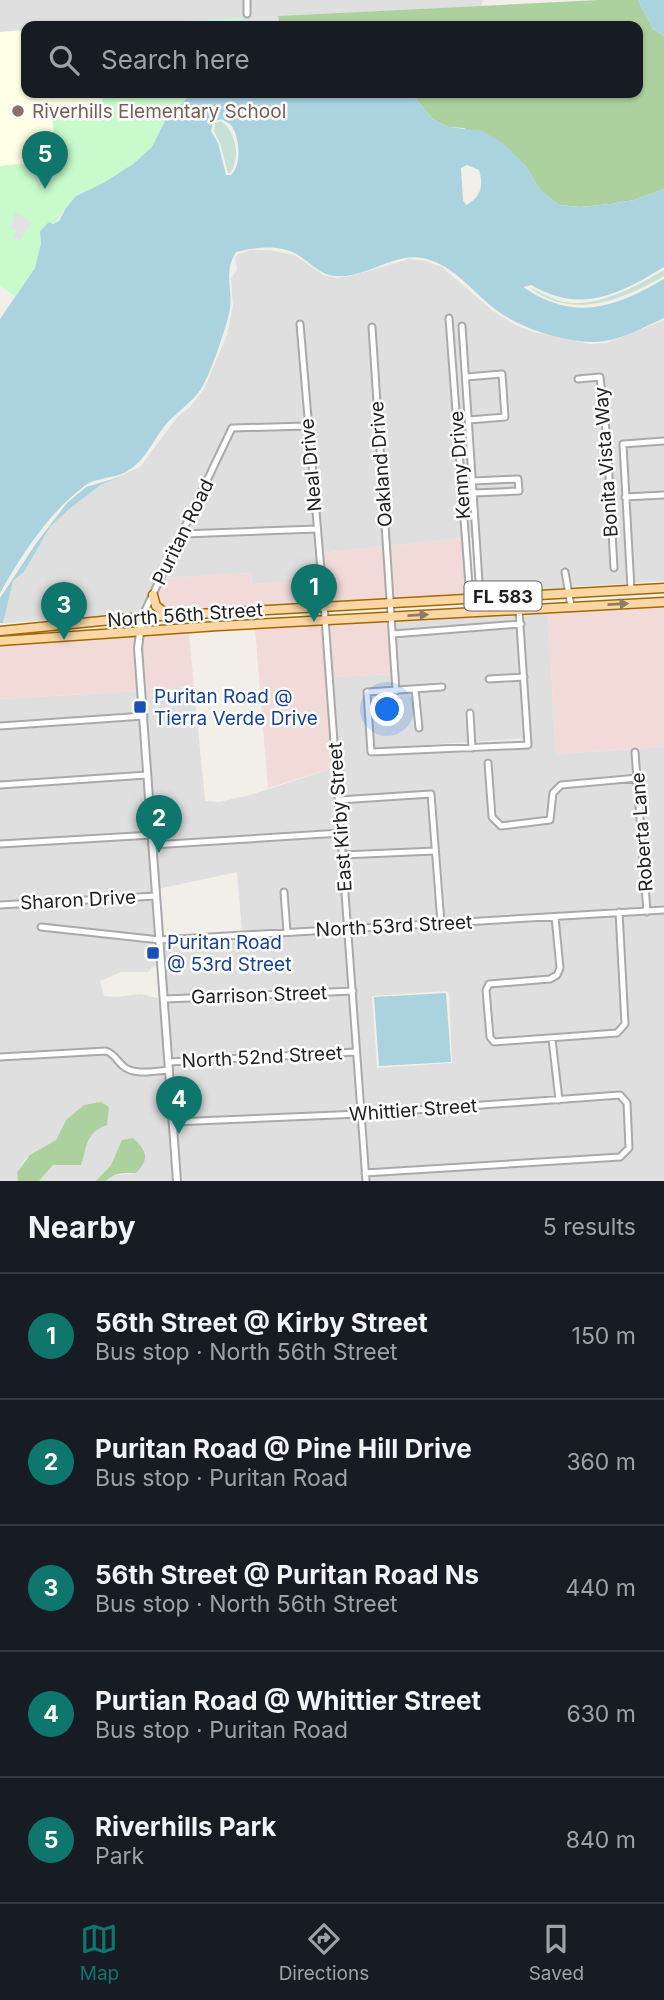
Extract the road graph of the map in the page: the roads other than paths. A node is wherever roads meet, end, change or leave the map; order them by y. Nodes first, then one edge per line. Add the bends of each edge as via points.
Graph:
1 (247, 0) edge
2 (247, 14) dead end
3 (449, 318) dead end
4 (300, 324) dead end
5 (462, 326) dead end
6 (372, 327) dead end
7 (466, 377) junction
8 (578, 379) dead end
9 (469, 420) junction
10 (308, 426) junction
11 (664, 441) edge
12 (473, 481) junction
13 (474, 494) junction
14 (664, 495) edge
15 (625, 497) junction
16 (317, 529) junction
17 (183, 534) junction
18 (614, 568) dead end
19 (565, 572) dead end
20 (664, 588) edge
21 (631, 589) junction
22 (570, 592) junction
23 (153, 595) junction
24 (480, 597) junction
25 (470, 598) junction
26 (664, 601) edge
27 (391, 602) junction
28 (324, 605) junction
29 (571, 606) junction
30 (244, 610) junction
31 (519, 610) junction
32 (476, 612) junction
33 (170, 615) junction
34 (391, 616) junction
35 (142, 617) junction
36 (326, 620) junction
37 (520, 624) junction
38 (245, 625) junction
39 (12, 630) junction
40 (0, 631) edge
41 (139, 631) junction
42 (393, 634) junction
43 (13, 640) junction
44 (0, 641) edge
45 (524, 677) junction
46 (489, 679) dead end
47 (442, 687) dead end
48 (415, 689) junction
49 (396, 691) junction
50 (470, 713) dead end
51 (144, 716) junction
52 (0, 726) edge
53 (419, 728) dead end
54 (472, 748) junction
55 (635, 752) dead end
56 (488, 763) dead end
57 (147, 775) junction
58 (638, 778) junction
59 (0, 785) edge
60 (339, 800) junction
61 (341, 833) junction
62 (152, 835) junction
63 (0, 844) edge
64 (152, 845) junction
65 (435, 851) junction
66 (342, 856) junction
67 (284, 892) dead end
68 (156, 896) junction
69 (0, 905) edge
70 (664, 910) edge
71 (619, 912) junction
72 (648, 912) junction
73 (555, 917) junction
74 (441, 923) junction
75 (41, 927) dead end
76 (349, 930) junction
77 (287, 932) junction
78 (160, 940) junction
79 (353, 991) junction
80 (165, 999) junction
81 (552, 1039) junction
82 (356, 1052) junction
83 (0, 1057) edge
84 (169, 1062) junction
85 (169, 1070) junction
86 (559, 1100) junction
87 (360, 1114) junction
88 (173, 1122) junction
89 (365, 1174) junction
90 (177, 1181) edge
91 (366, 1181) edge

1 - 2 street
3 - 25 street, Kenny Drive
4 - 10 street, Neal Drive
5 - 7 street
6 - 27 street, Oakland Drive
7 - 9 street
7 - 9 street via 502,374 505,417
8 - 18 street, Bonita Vista Way via 600,377
9 - 12 street
10 - 16 street, Neal Drive
10 - 17 street, Puritan Road via 232,428
11 - 15 street via 623,444
12 - 13 street
12 - 13 street via 518,479 519,491
13 - 24 street
14 - 15 street
15 - 21 street
16 - 17 street
16 - 28 street, Neal Drive
17 - 23 street, Puritan Road
19 - 22 street
20 - 21 main road, North 56th Street / FL 583
21 - 22 main road, North 56th Street / FL 583
22 - 24 main road, North 56th Street / FL 583
22 - 29 street
23 - 33 main road via 156,606
23 - 35 street, Puritan Road
24 - 25 main road, North 56th Street / FL 583
24 - 32 street
25 - 27 main road, North 56th Street / FL 583
25 - 32 street, Kenny Drive
29 -> 26 main road, North 56th Street / FL 583
27 - 28 main road, North 56th Street / FL 583
27 - 34 street, Oakland Drive
28 - 30 main road, North 56th Street / FL 583
28 - 36 street, Neal Drive
29 - 31 main road, North 56th Street / FL 583
30 - 33 main road, North 56th Street / FL 583
30 - 38 main road
31 - 32 main road, North 56th Street / FL 583
31 - 37 street
34 -> 32 main road, North 56th Street / FL 583
33 - 35 main road, North 56th Street / FL 583
34 - 36 main road, North 56th Street / FL 583
34 - 42 street, Oakland Drive
35 - 39 main road, North 56th Street / FL 583
35 - 41 street, Puritan Road
36 - 38 main road, North 56th Street / FL 583
36 - 60 street, East Kirby Street
37 - 42 street
37 - 45 street
38 - 41 main road, North 56th Street / FL 583
39 - 40 main road, North 56th Street / FL 583
39 - 43 main road
41 - 43 main road, North 56th Street / FL 583
41 - 51 street, Puritan Road
42 - 49 street, Oakland Drive
43 - 44 main road, North 56th Street / FL 583
45 - 46 street
45 - 54 street via 528,745
47 - 48 street
48 - 49 street
48 - 53 street
49 - 54 street via 367,692 371,752
50 - 54 street
51 - 52 street
51 - 57 street, Puritan Road
55 - 58 street, Roberta Lane
56 - 58 street via 492,817 501,826 550,820 553,793 561,785
57 - 59 street
57 - 62 street, Puritan Road
58 - 72 street, Roberta Lane
60 - 61 street, East Kirby Street
60 - 65 street via 431,794
61 - 64 street
61 - 66 street, East Kirby Street
62 - 63 street
62 - 64 street, Puritan Road
64 - 68 street, Puritan Road
65 - 66 street
65 - 74 street
66 - 76 street, East Kirby Street
67 - 77 street
68 - 69 street, Sharon Drive
68 - 78 street, Puritan Road
70 - 72 street, North 53rd Street
71 - 72 street, North 53rd Street
71 - 73 street, North 53rd Street
71 - 81 street via 625,1024 617,1033
73 - 74 street, North 53rd Street
73 - 81 street via 557,975 489,984 486,990 489,1037 494,1042
74 - 76 street, North 53rd Street
75 - 78 street, North 53rd Street
76 - 77 street, North 53rd Street
76 - 79 street, East Kirby Street
77 - 78 street, North 53rd Street
78 - 80 street, Puritan Road
79 - 80 street, Garrison Street
79 - 82 street, East Kirby Street
80 - 84 street, Puritan Road
81 - 86 street
82 - 84 street, North 52nd Street
82 - 87 street, East Kirby Street
83 - 85 street via 106,1051 135,1072
84 - 85 street, Puritan Road
85 - 88 street, Puritan Road
86 - 87 street, Whittier Street
86 - 89 street, Whittier Street via 620,1095 627,1103 629,1148 620,1157
87 - 88 street, Whittier Street
87 - 89 street, East Kirby Street
88 - 90 street, Puritan Road
89 - 91 street, East Kirby Street

